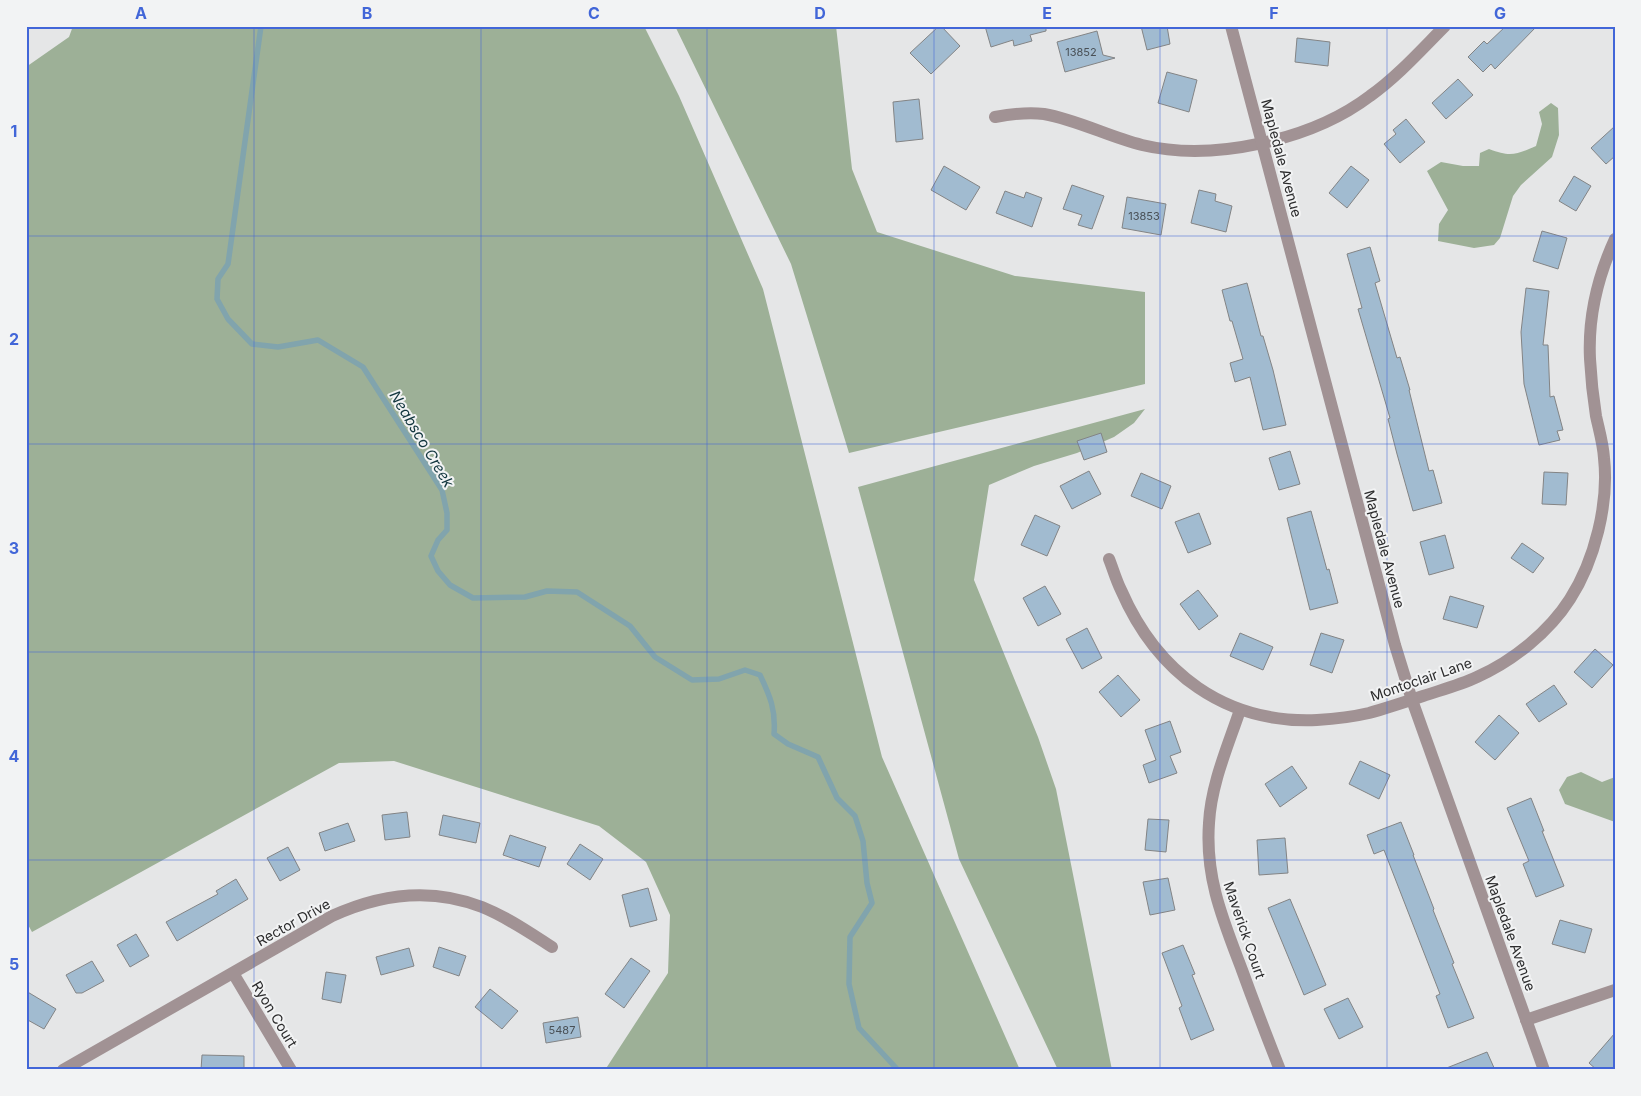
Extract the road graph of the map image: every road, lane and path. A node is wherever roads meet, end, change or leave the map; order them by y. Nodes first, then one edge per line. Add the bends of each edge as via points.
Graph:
1 (1231, 26) edge
2 (1446, 26) edge
3 (995, 117) dead end
4 (1262, 142) junction
5 (1615, 239) edge
6 (1109, 559) dead end
7 (1412, 700) junction
8 (1240, 710) junction
9 (552, 947) dead end
10 (233, 973) junction
11 (1615, 990) edge
12 (1526, 1020) junction
13 (62, 1070) edge
14 (291, 1070) edge
15 (1280, 1070) edge
16 (1544, 1070) edge

1 - 4 street, Mapledale Avenue
2 - 4 street via 1387,83 1354,107 1324,123
3 - 4 street via 1043,114 1144,145 1175,150 1216,150
4 - 7 street, Mapledale Avenue
5 - 7 street, Montoclair Lane via 1598,285 1592,320 1592,383 1604,454 1605,481 1602,514 1582,578 1550,625 1522,650 1478,677
6 - 8 street, Montoclair Lane via 1121,591 1156,649 1179,674 1200,690
7 - 8 street, Montoclair Lane via 1333,719 1297,721
7 - 12 street, Mapledale Avenue
8 - 15 street, Maverick Court via 1212,800 1209,823 1212,881 1222,918
9 - 10 street, Rector Drive via 509,920 471,903 444,896 396,896 372,900 347,910
10 - 13 street, Rector Drive
10 - 14 street, Ryon Court
11 - 12 street
12 - 16 street, Mapledale Avenue

